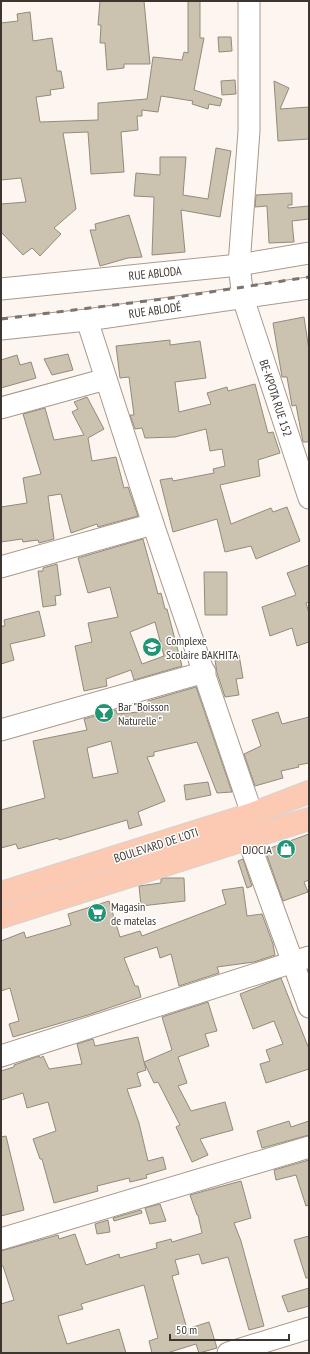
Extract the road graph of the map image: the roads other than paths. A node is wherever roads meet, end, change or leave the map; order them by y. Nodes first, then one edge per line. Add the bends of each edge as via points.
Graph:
1 (249, 1) edge
2 (309, 253) edge
3 (239, 265) junction
4 (309, 288) edge
5 (1, 289) edge
6 (243, 298) junction
7 (87, 320) junction
8 (1, 329) edge
9 (106, 379) junction
10 (1, 408) edge
11 (309, 498) edge
12 (153, 524) junction
13 (1, 567) edge
14 (205, 672) junction
15 (1, 730) edge
16 (309, 792) edge
17 (252, 814) junction
18 (309, 819) edge
19 (248, 839) junction
20 (1, 893) edge
21 (1, 918) edge
22 (301, 960) edge
23 (309, 1007) edge
24 (1, 1056) edge
25 (309, 1147) edge
26 (1, 1239) edge
27 (309, 1328) edge
28 (228, 1353) edge

1 - 3 street, BE-KPOTA RUE 152 via 248,131
2 - 3 street, RUE ABLODA
3 - 5 street, RUE ABLODA
3 - 6 street, BE-KPOTA RUE 152
4 - 6 street, RUE ABLODÉ
6 - 7 street, RUE ABLODÉ
6 - 11 street, BE-KPOTA RUE 152
7 - 8 street, RUE ABLODÉ
7 - 9 street
9 - 10 street
9 - 12 street
12 - 13 street
12 - 14 street
14 - 15 street
14 - 17 street
16 - 17 main road, BOULEVARD DE L'OTI
17 - 20 main road, BOULEVARD DE L'OTI
18 - 19 main road, BOULEVARD DE L'OTI
19 - 21 main road, BOULEVARD DE L'OTI
19 - 22 street
22 - 23 street
22 - 24 street
25 - 26 street
27 - 28 street

